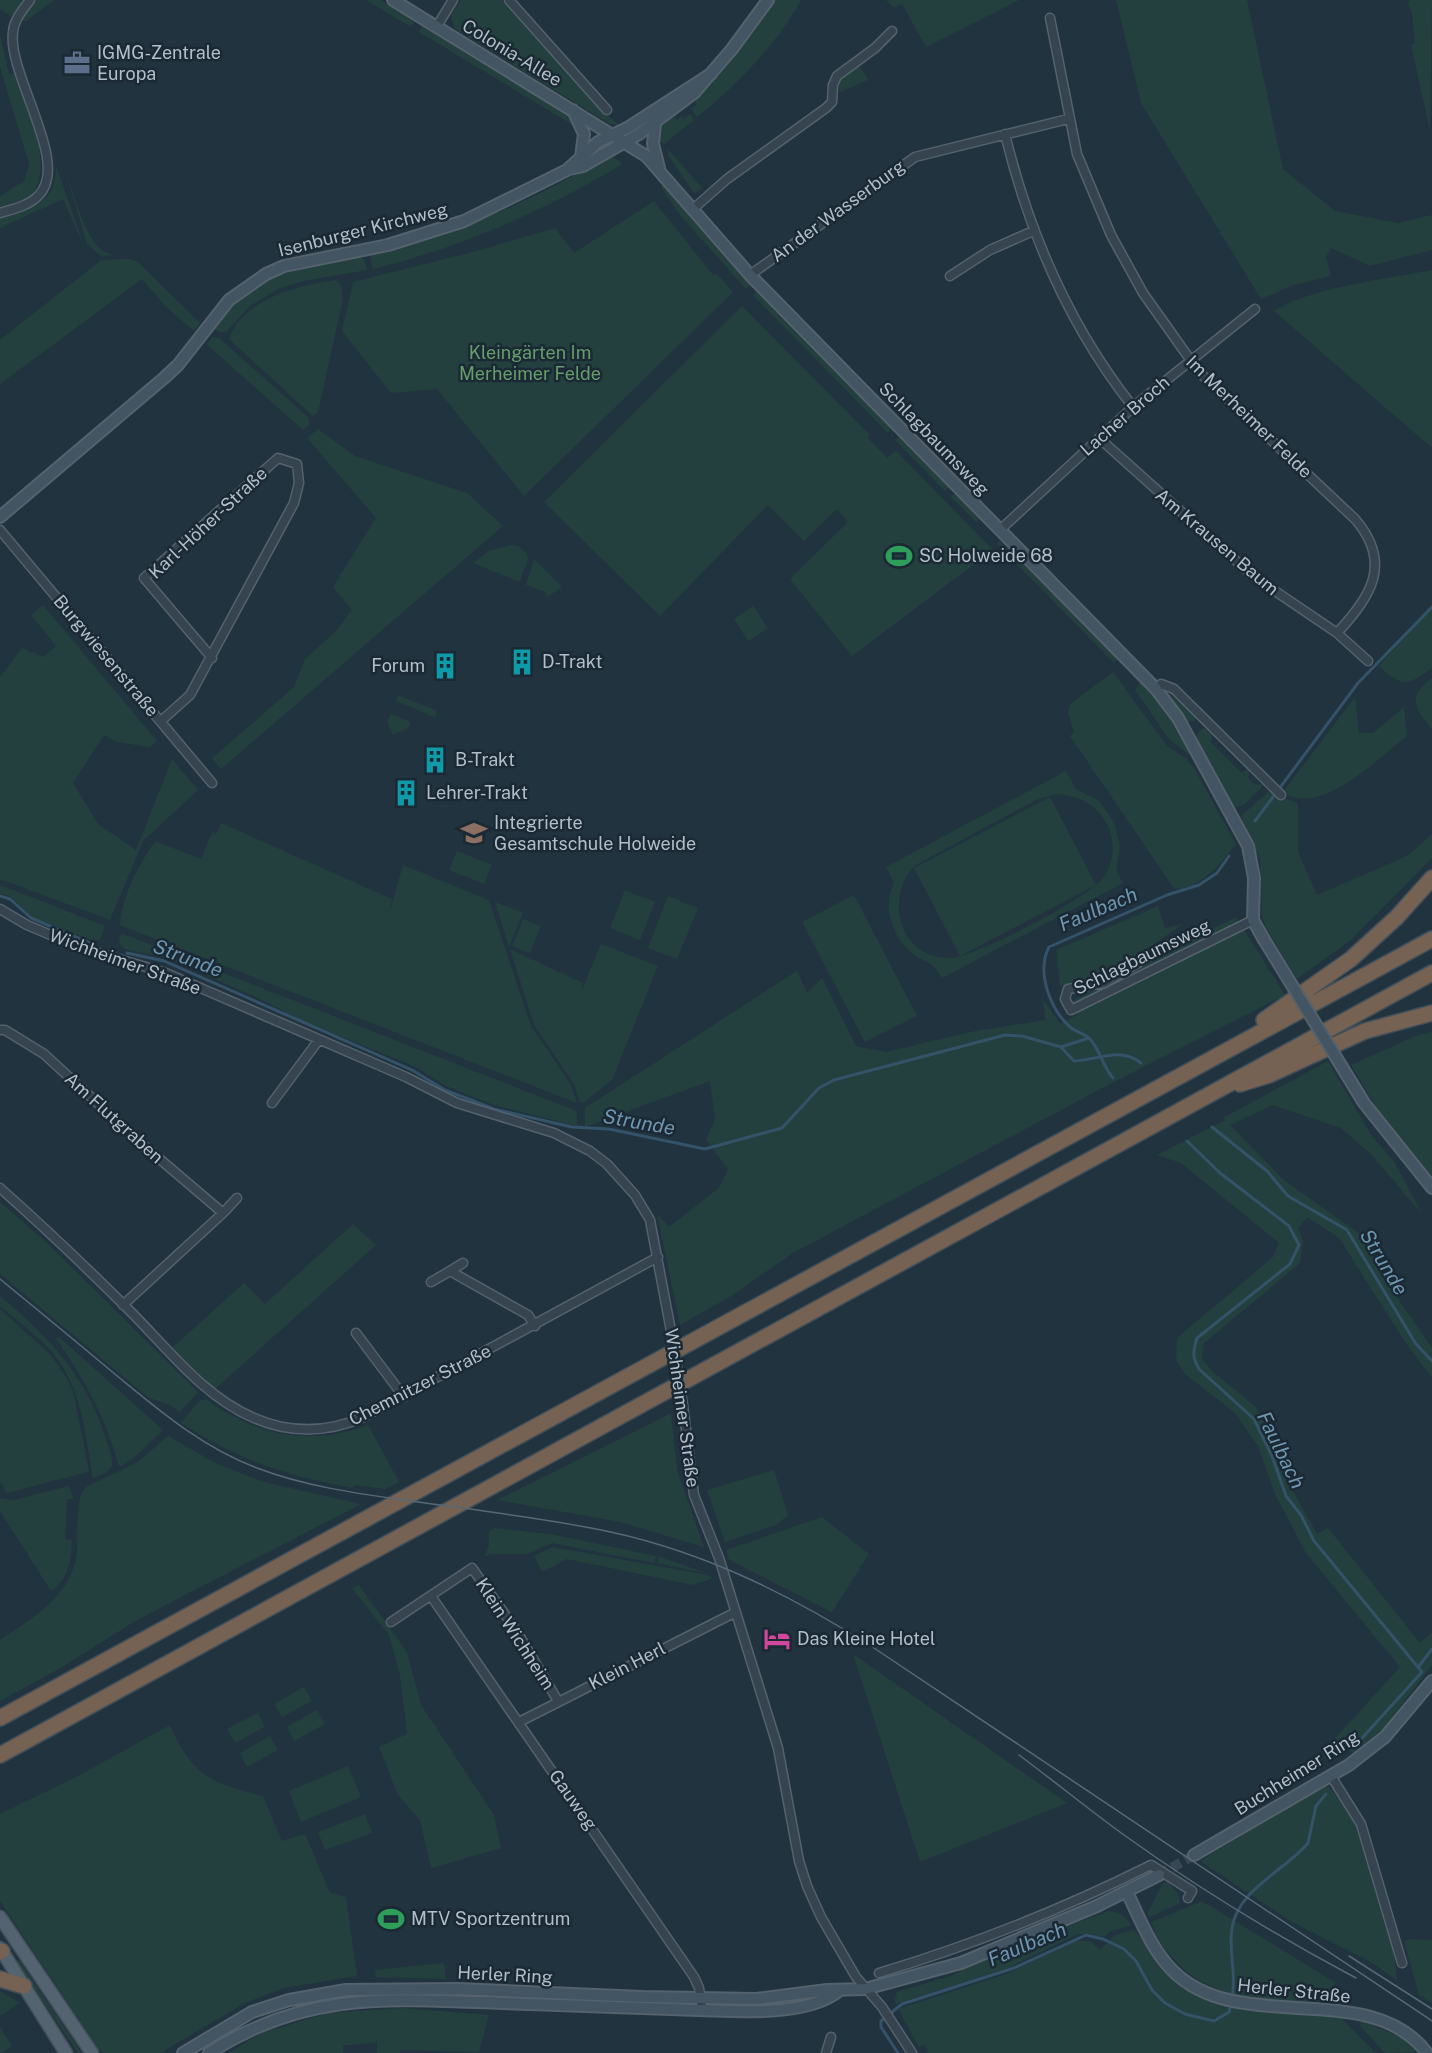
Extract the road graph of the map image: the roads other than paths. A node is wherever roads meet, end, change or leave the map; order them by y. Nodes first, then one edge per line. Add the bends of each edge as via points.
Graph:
1 (30, 0) edge
2 (393, 0) edge
3 (453, 0) edge
4 (509, 0) edge
5 (768, 0) edge
6 (1050, 18) dead end
7 (436, 26) junction
8 (892, 31) dead end
9 (711, 74) junction
10 (572, 109) junction
11 (607, 110) dead end
12 (1068, 118) junction
13 (655, 123) junction
14 (1005, 134) junction
15 (614, 135) junction
16 (625, 142) junction
17 (581, 157) junction
18 (659, 169) junction
19 (567, 170) junction
20 (692, 210) junction
21 (0, 213) edge
22 (1033, 231) junction
23 (750, 275) junction
24 (950, 276) dead end
25 (1255, 309) dead end
26 (1189, 361) junction
27 (1133, 407) junction
28 (1099, 438) junction
29 (0, 517) edge
30 (0, 530) edge
31 (1000, 530) junction
32 (1337, 633) junction
33 (212, 658) junction
34 (1368, 661) dead end
35 (1156, 689) junction
36 (161, 721) junction
37 (212, 783) dead end
38 (1278, 792) dead end
39 (1432, 878) edge
40 (0, 909) edge
41 (1253, 920) junction
42 (1432, 939) edge
43 (1170, 944) dead end
44 (1432, 972) edge
45 (1432, 1013) edge
46 (0, 1030) edge
47 (318, 1041) junction
48 (1210, 1059) junction
49 (1215, 1091) junction
50 (272, 1103) dead end
51 (0, 1188) edge
52 (1432, 1188) edge
53 (237, 1198) dead end
54 (223, 1213) junction
55 (658, 1257) junction
56 (463, 1263) dead end
57 (450, 1271) junction
58 (431, 1282) dead end
59 (123, 1305) junction
60 (535, 1326) junction
61 (356, 1333) dead end
62 (404, 1397) junction
63 (431, 1596) junction
64 (736, 1612) junction
65 (391, 1622) dead end
66 (1432, 1681) edge
67 (558, 1701) junction
68 (0, 1718) edge
69 (519, 1722) junction
70 (0, 1755) edge
71 (1331, 1776) junction
72 (1194, 1855) tunnel mouth
73 (1159, 1875) tunnel mouth
74 (1127, 1892) junction
75 (1188, 1898) dead end
76 (0, 1917) edge
77 (15, 1939) junction
78 (0, 1948) edge
79 (932, 1958) junction
80 (1402, 1963) dead end
81 (934, 1972) junction
82 (879, 1973) dead end
83 (0, 1979) edge
84 (24, 1986) junction
85 (866, 1989) junction
86 (839, 1991) junction
87 (701, 1998) junction
88 (702, 2010) junction
89 (831, 2037) dead end
90 (66, 2053) edge
91 (92, 2053) edge
92 (183, 2053) edge
93 (209, 2053) edge
94 (826, 2053) edge
95 (912, 2053) edge
96 (1427, 2053) edge

1 - 21 street via 15,21 13,42 47,159 48,177 45,187 32,201
2 - 7 main road, Colonia-Allee
3 - 7 street
4 - 11 street
5 - 9 main road
6 - 12 street, Im Merheimer Felde via 1071,113
7 - 10 main road, Colonia-Allee
8 - 20 street via 837,76 832,102 826,108 727,179
9 - 13 main road, Isenburger Kirchweg via 694,93
9 - 15 main road, Isenburger Kirchweg
10 - 15 main road, Colonia-Allee
10 - 17 main road via 584,134
12 - 14 street, An der Wasserburg
12 - 26 street, Im Merheimer Felde via 1077,154 1111,235 1143,293
13 - 16 main road, Isenburger Kirchweg
13 - 18 main road via 653,144
14 - 22 street
14 - 23 street, An der Wasserburg via 911,159
15 - 16 main road, Schlagbaumsweg
15 - 17 main road, Isenburger Kirchweg via 598,142
16 - 18 main road, Schlagbaumsweg
16 - 19 main road, Isenburger Kirchweg via 583,166
17 - 19 main road, Isenburger Kirchweg
18 - 20 main road, Schlagbaumsweg
19 - 29 main road, Isenburger Kirchweg via 464,222 388,245 284,266 246,285 217,313 178,365
20 - 23 main road, Schlagbaumsweg
22 - 24 street via 990,250
22 - 27 street via 1075,319
23 - 31 main road, Schlagbaumsweg
25 - 26 street, Lacher Broch
26 - 27 street, Lacher Broch
26 - 32 street, Im Merheimer Felde via 1355,519 1367,535 1374,556 1372,587
27 - 28 street, Lacher Broch
28 - 31 street, Lacher Broch
28 - 32 street, Am Krausen Baum via 1253,576
30 - 36 street, Burgwiesenstraße
31 - 35 main road, Schlagbaumsweg
32 - 34 street, Am Krausen Baum
33 - 33 street, Karl-Höher-Straße via 144,578 278,458 297,464 300,483 294,503
33 - 36 street, Karl-Höher-Straße via 190,695
35 - 38 street via 1161,684 1174,689
35 - 41 main road, Schlagbaumsweg via 1178,718 1248,846 1254,878
36 - 37 street, Burgwiesenstraße
39 - 48 highway via 1351,959
40 - 47 street, Wichheimer Straße via 52,936 166,973
41 - 43 street, Schlagbaumsweg via 1071,1010 1065,999 1068,989 1104,983
41 - 52 main road, bridge via 1364,1102
42 - 48 highway
44 - 49 highway
45 - 49 highway via 1365,1031 1264,1077
46 - 54 street, Am Flutgraben via 44,1054
47 - 50 street
47 - 55 street, Wichheimer Straße via 457,1103 575,1142 607,1164 644,1207
48 - 68 highway
49 - 70 highway
51 - 59 street, Chemnitzer Straße
53 - 54 street
54 - 59 street
55 - 60 street, Chemnitzer Straße
55 - 64 street, Wichheimer Straße, bridge via 693,1489
56 - 57 street
57 - 58 street
57 - 60 street via 528,1315
59 - 62 street, Chemnitzer Straße via 228,1404 270,1424 298,1430 331,1429
60 - 62 street, Chemnitzer Straße
61 - 62 street
63 - 65 street
63 - 67 street, Klein Wichheim via 472,1568 516,1630
63 - 69 street, Gauweg
64 - 67 street, Klein Herl
64 - 85 street, Wichheimer Straße via 778,1748 807,1886 835,1943
66 - 71 main road, Buchheimer Ring via 1385,1737
67 - 69 street, Klein Herl
69 - 87 street, Gauweg via 694,1977
71 - 72 main road, Buchheimer Ring
71 - 80 street via 1362,1824
73 - 74 main road
74 - 81 main road
74 - 96 main road, Herler Straße via 1163,1960 1196,1988 1241,2003 1363,2015 1409,2035
75 - 79 street via 1192,1891 1151,1865 1067,1905
76 - 77 main road
77 - 78 main road
77 - 91 main road
78 - 84 main road
79 - 81 street
79 - 82 street
81 - 85 main road
83 - 84 highway
84 - 90 main road
85 - 86 main road, Herler Ring
85 - 95 street, Wichheimer Straße
86 - 87 main road, Herler Ring
86 - 88 main road, Herler Ring via 822,2002 775,2010
87 - 88 street, Gauweg
87 - 92 main road, Herler Ring via 457,1989 346,1990 289,2000 252,2012
88 - 93 main road, Herler Ring via 424,1999 358,2001 284,2015
89 - 94 street

